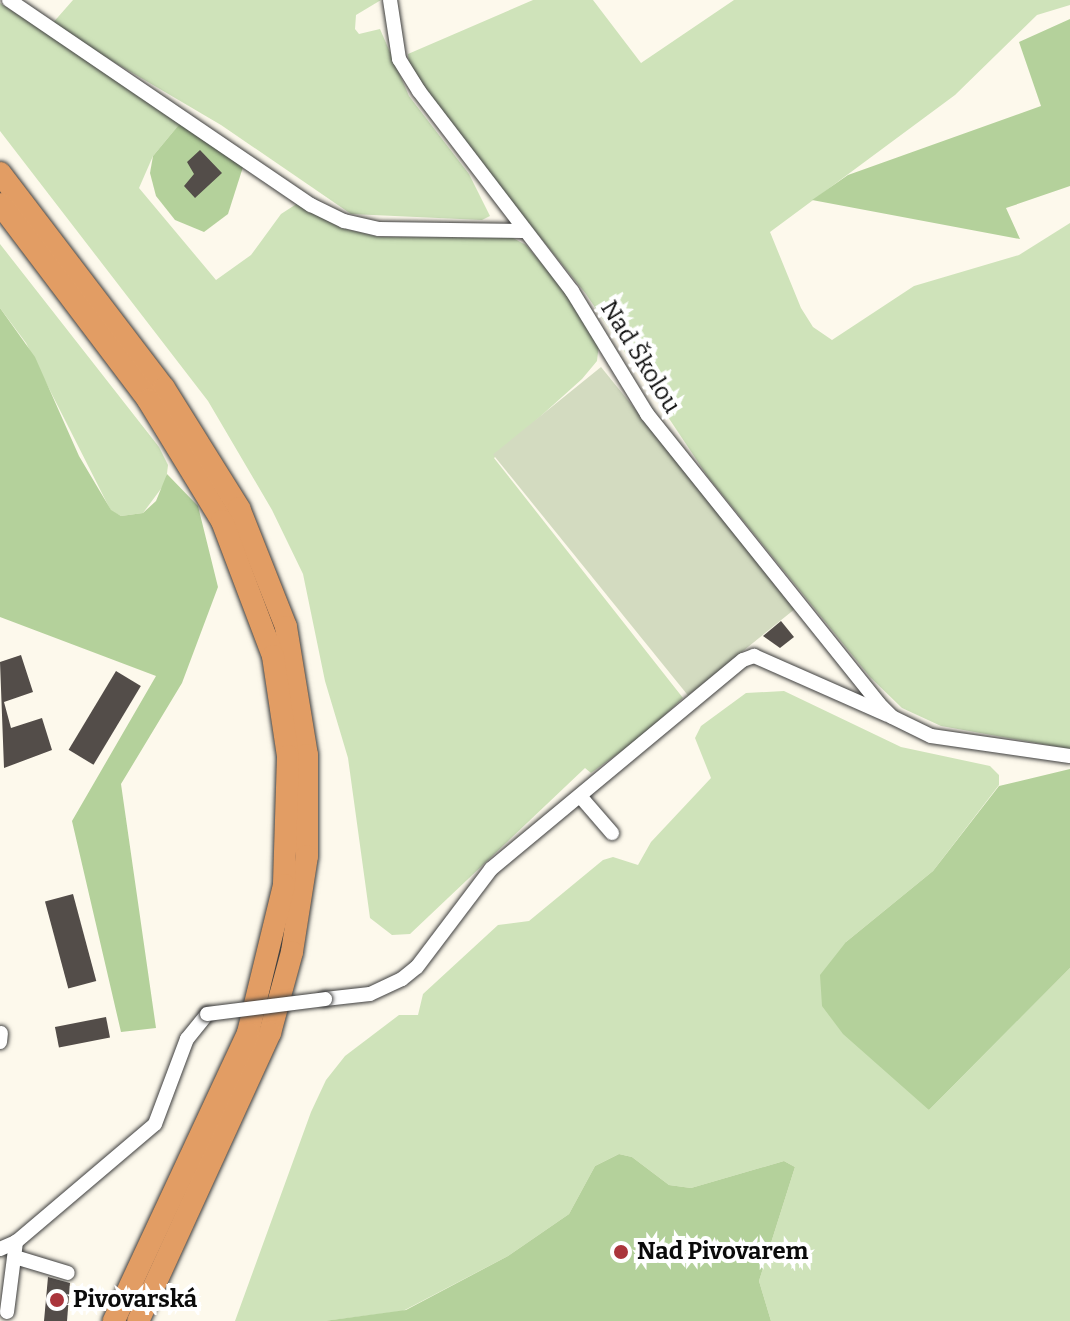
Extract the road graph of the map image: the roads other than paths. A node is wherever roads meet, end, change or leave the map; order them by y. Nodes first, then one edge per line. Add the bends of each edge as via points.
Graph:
1 (9, 0) edge
2 (390, 0) edge
3 (0, 173) edge
4 (0, 204) edge
5 (523, 231) junction
6 (892, 717) junction
7 (1070, 756) edge
8 (580, 796) junction
9 (612, 833) dead end
10 (275, 978) junction
11 (259, 1033) junction
12 (0, 1249) edge
13 (16, 1249) junction
14 (68, 1273) dead end
15 (7, 1312) dead end
16 (114, 1321) edge
17 (138, 1321) edge

1 - 5 street via 311,205 344,221 379,229
2 - 5 street, Nad Školou via 399,59
3 - 10 highway via 203,446 239,508 286,627 300,699 309,813 299,919
4 - 10 highway via 156,411 193,469 247,577 273,656 288,756
5 - 6 street, Nad Školou via 572,291 647,414
6 - 7 street, Nad Školou via 944,738
6 - 8 street, Nad Školou via 754,656 731,668
8 - 9 street
8 - 13 street, Nad Školou, bridge via 491,869 417,967 394,986 207,1014 187,1039 155,1124
10 - 11 highway
11 - 16 highway
11 - 17 highway
12 - 13 street
13 - 14 street
13 - 15 street

